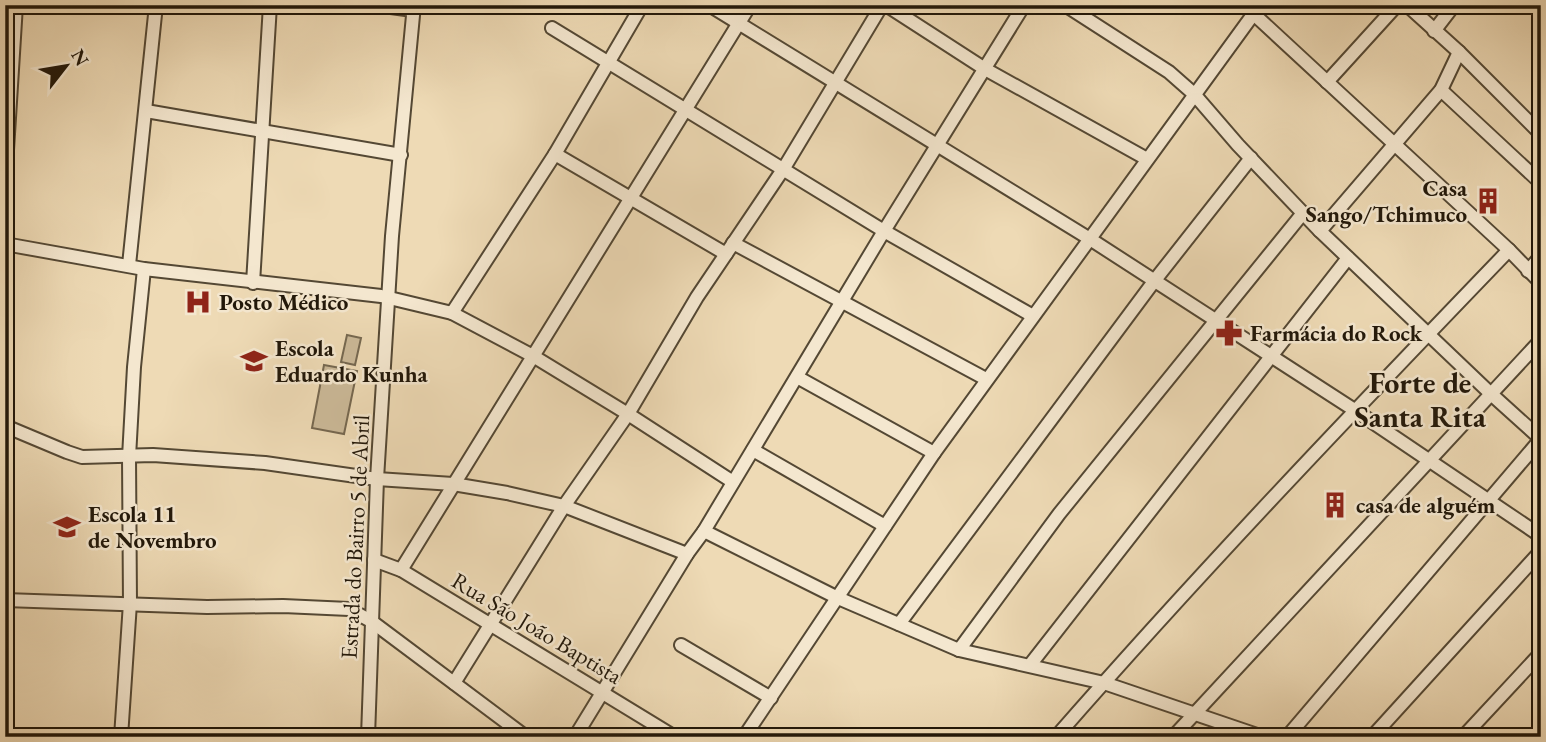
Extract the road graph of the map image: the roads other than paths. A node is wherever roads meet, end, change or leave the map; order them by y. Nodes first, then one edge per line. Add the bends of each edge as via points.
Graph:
1 (16, 5) edge
2 (156, 5) edge
3 (270, 5) edge
4 (376, 5) edge
5 (642, 5) edge
6 (709, 5) edge
7 (750, 5) edge
8 (884, 5) edge
9 (1024, 5) edge
10 (1065, 5) edge
11 (1397, 5) edge
12 (1407, 5) edge
13 (1454, 5) edge
14 (414, 8) edge
15 (1253, 8) edge
16 (740, 23) junction
17 (552, 28) dead end
18 (1434, 31) junction
19 (1459, 52) junction
20 (610, 64) junction
21 (985, 69) junction
22 (836, 82) junction
23 (1327, 82) junction
24 (1441, 90) junction
25 (1194, 94) junction
26 (686, 108) junction
27 (146, 111) junction
28 (261, 132) junction
29 (1541, 134) edge
30 (938, 146) junction
31 (1395, 146) junction
32 (555, 154) junction
33 (401, 155) junction
34 (1251, 158) junction
35 (1147, 159) junction
36 (783, 168) junction
37 (5, 182) edge
38 (1541, 183) edge
39 (630, 199) junction
40 (1303, 212) junction
41 (884, 231) junction
42 (1320, 231) junction
43 (1090, 239) junction
44 (5, 244) edge
45 (729, 249) junction
46 (1509, 250) junction
47 (1541, 256) edge
48 (1349, 258) junction
49 (129, 265) junction
50 (144, 269) junction
51 (1528, 271) junction
52 (1155, 280) junction
53 (253, 283) junction
54 (1541, 283) edge
55 (389, 298) junction
56 (843, 302) junction
57 (452, 313) junction
58 (1032, 316) junction
59 (1217, 320) junction
60 (1428, 334) junction
61 (1541, 340) edge
62 (533, 356) junction
63 (1273, 357) junction
64 (797, 377) junction
65 (986, 379) junction
66 (1490, 393) junction
67 (1356, 411) junction
68 (628, 414) junction
69 (5, 426) edge
70 (1541, 439) edge
71 (753, 450) junction
72 (934, 453) junction
73 (129, 457) junction
74 (1430, 460) junction
75 (377, 479) junction
76 (733, 482) junction
77 (453, 484) junction
78 (1488, 500) junction
79 (564, 506) junction
80 (885, 526) junction
81 (704, 531) junction
82 (1541, 536) edge
83 (1541, 551) edge
84 (687, 554) junction
85 (374, 560) junction
86 (401, 570) junction
87 (838, 598) junction
88 (5, 600) edge
89 (130, 603) junction
90 (371, 621) junction
91 (899, 624) junction
92 (491, 625) junction
93 (681, 645) dead end
94 (960, 650) junction
95 (1541, 653) edge
96 (1030, 665) junction
97 (1104, 682) junction
98 (454, 683) junction
99 (602, 693) junction
100 (771, 698) junction
101 (1194, 713) junction
102 (121, 737) edge
103 (368, 737) edge
104 (526, 737) edge
105 (575, 737) edge
106 (675, 737) edge
107 (744, 737) edge
108 (1056, 737) edge
109 (1173, 737) edge
110 (1263, 737) edge
111 (1287, 737) edge
112 (1372, 737) edge
113 (1463, 737) edge

1 - 37 street
2 - 27 street
3 - 28 street
4 - 14 street
5 - 20 street
6 - 16 street
7 - 16 street
8 - 21 street
8 - 22 street
9 - 21 street
10 - 25 street via 1142,52
11 - 23 street
12 - 18 street
13 - 18 street
14 - 33 street, Estrada do Bairro 5 de Abril
15 - 23 street
15 - 25 street
16 - 22 street
16 - 26 street
17 - 20 street
18 - 19 street
19 - 24 street
19 - 29 street
20 - 26 street
20 - 32 street
21 - 30 street
21 - 35 street
22 - 30 street
22 - 36 street
23 - 31 street
24 - 31 street
24 - 38 street
25 - 34 street
25 - 35 street
26 - 36 street
26 - 39 street
27 - 28 street
27 - 49 street
28 - 33 street
28 - 53 street
30 - 41 street
30 - 43 street
31 - 42 street
31 - 46 street
32 - 39 street
32 - 57 street
33 - 55 street, Estrada do Bairro 5 de Abril
34 - 40 street
34 - 52 street
35 - 43 street
36 - 41 street
36 - 45 street
39 - 45 street
39 - 62 street
40 - 42 street
40 - 59 street
41 - 56 street
41 - 58 street
42 - 48 street
43 - 52 street
43 - 58 street
44 - 49 street
45 - 56 street
45 - 68 street
46 - 51 street
46 - 60 street
47 - 51 street
48 - 60 street
48 - 63 street
49 - 50 street
50 - 53 street
50 - 73 street
51 - 54 street
52 - 59 street
52 - 91 street
53 - 55 street
55 - 57 street
55 - 75 street, Estrada do Bairro 5 de Abril
56 - 64 street
56 - 65 street
57 - 62 street
58 - 65 street
59 - 63 street
59 - 94 street via 1059,514
60 - 66 street
60 - 67 street
61 - 66 street
62 - 68 street
62 - 77 street
63 - 67 street
63 - 96 street
64 - 71 street
64 - 72 street
65 - 72 street
66 - 70 street
66 - 74 street
67 - 74 street
67 - 97 street
68 - 76 street
68 - 79 street
69 - 73 street via 82,457
70 - 78 street
71 - 76 street
71 - 80 street
72 - 80 street
73 - 75 street via 265,463
73 - 89 street
74 - 78 street
74 - 101 street
75 - 77 street
75 - 85 street, Estrada do Bairro 5 de Abril
76 - 81 street
77 - 79 street
77 - 86 street
78 - 82 street
78 - 111 street
79 - 84 street
79 - 92 street
80 - 87 street
81 - 84 street
81 - 87 street
83 - 112 street
84 - 99 street
85 - 86 street, Rua São João Baptista
85 - 90 street, Estrada do Bairro 5 de Abril
86 - 92 street, Rua São João Baptista
87 - 91 street
87 - 100 street
88 - 89 street
89 - 90 street via 349,609
89 - 102 street
90 - 98 street
90 - 103 street, Estrada do Bairro 5 de Abril
91 - 94 street
92 - 98 street
92 - 99 street, Rua São João Baptista
93 - 100 street
94 - 96 street
95 - 113 street
96 - 97 street
97 - 101 street
97 - 108 street
98 - 104 street
99 - 105 street
99 - 106 street, Rua São João Baptista
100 - 107 street
101 - 109 street
101 - 110 street

